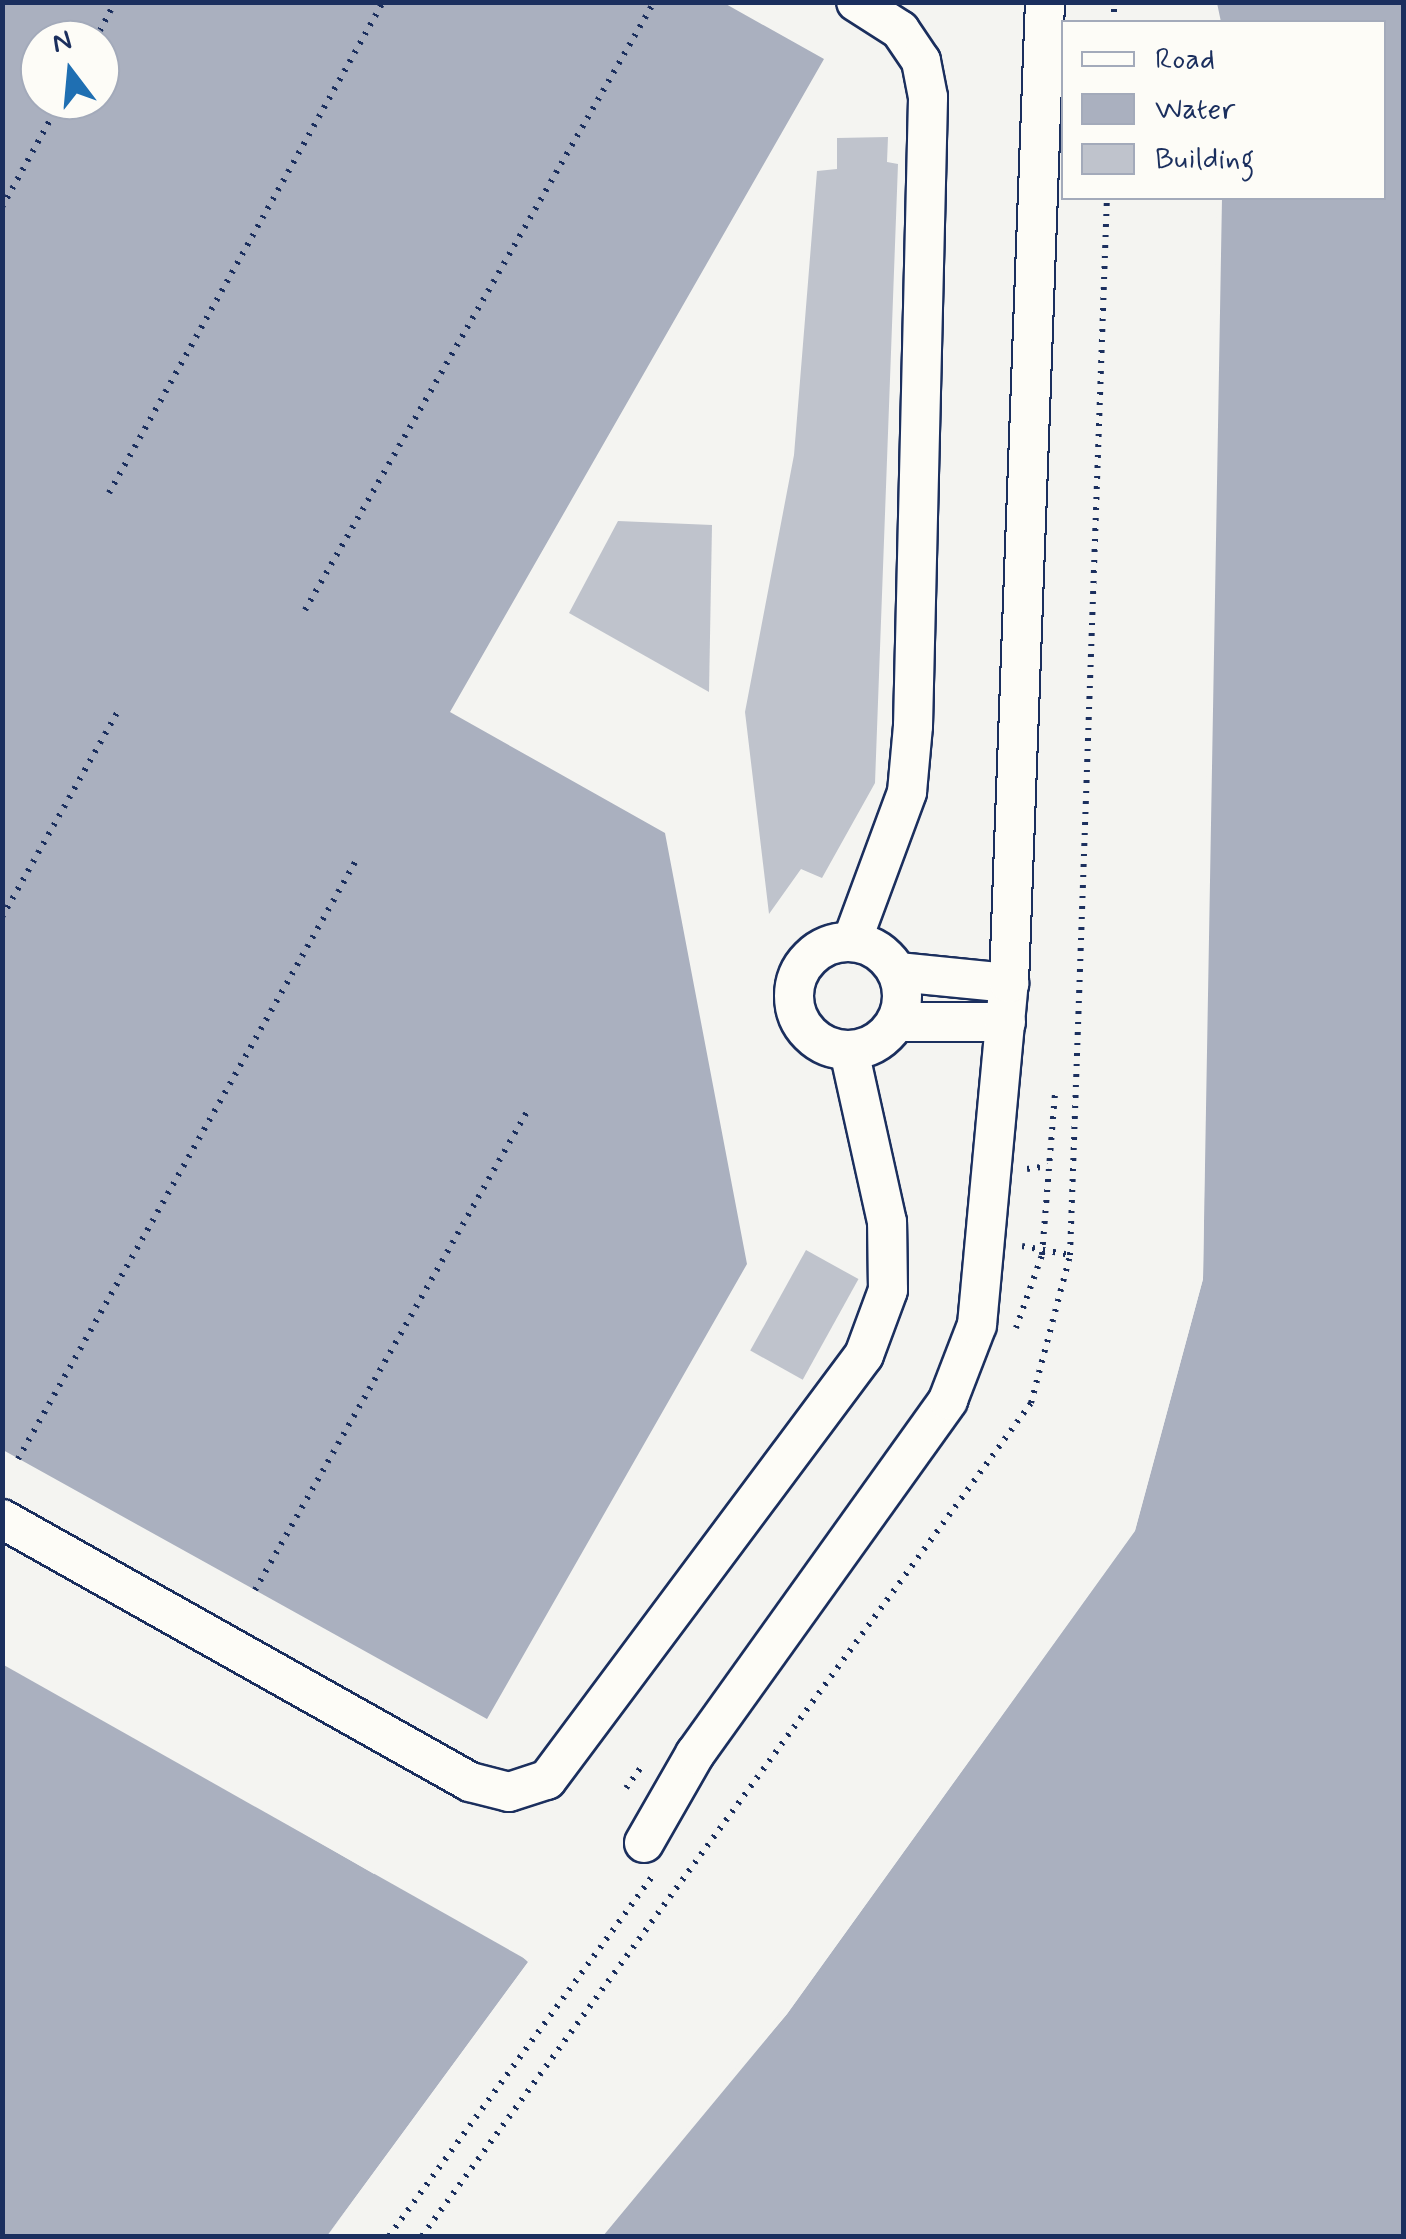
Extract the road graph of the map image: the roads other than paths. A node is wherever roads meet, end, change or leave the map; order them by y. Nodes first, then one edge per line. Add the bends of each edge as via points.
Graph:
1 (856, 2) edge
2 (1045, 2) edge
3 (852, 941) junction
4 (898, 972) junction
5 (1008, 983) junction
6 (897, 1022) junction
7 (1006, 1022) junction
8 (849, 1050) junction
9 (2, 1518) edge
10 (644, 1843) dead end

1 - 3 lane via 900,30 921,61 928,97 913,726 907,792
2 - 5 lane
3 - 4 lane via 880,950
3 - 8 lane via 823,946 802,966 793,994 800,1023 821,1044
4 - 5 lane
4 - 6 lane
5 - 7 lane
6 - 7 lane
6 - 8 lane via 877,1042
7 - 10 lane via 978,1325 948,1400 694,1754
8 - 9 lane via 887,1222 888,1290 864,1355 547,1780 508,1792 470,1782

